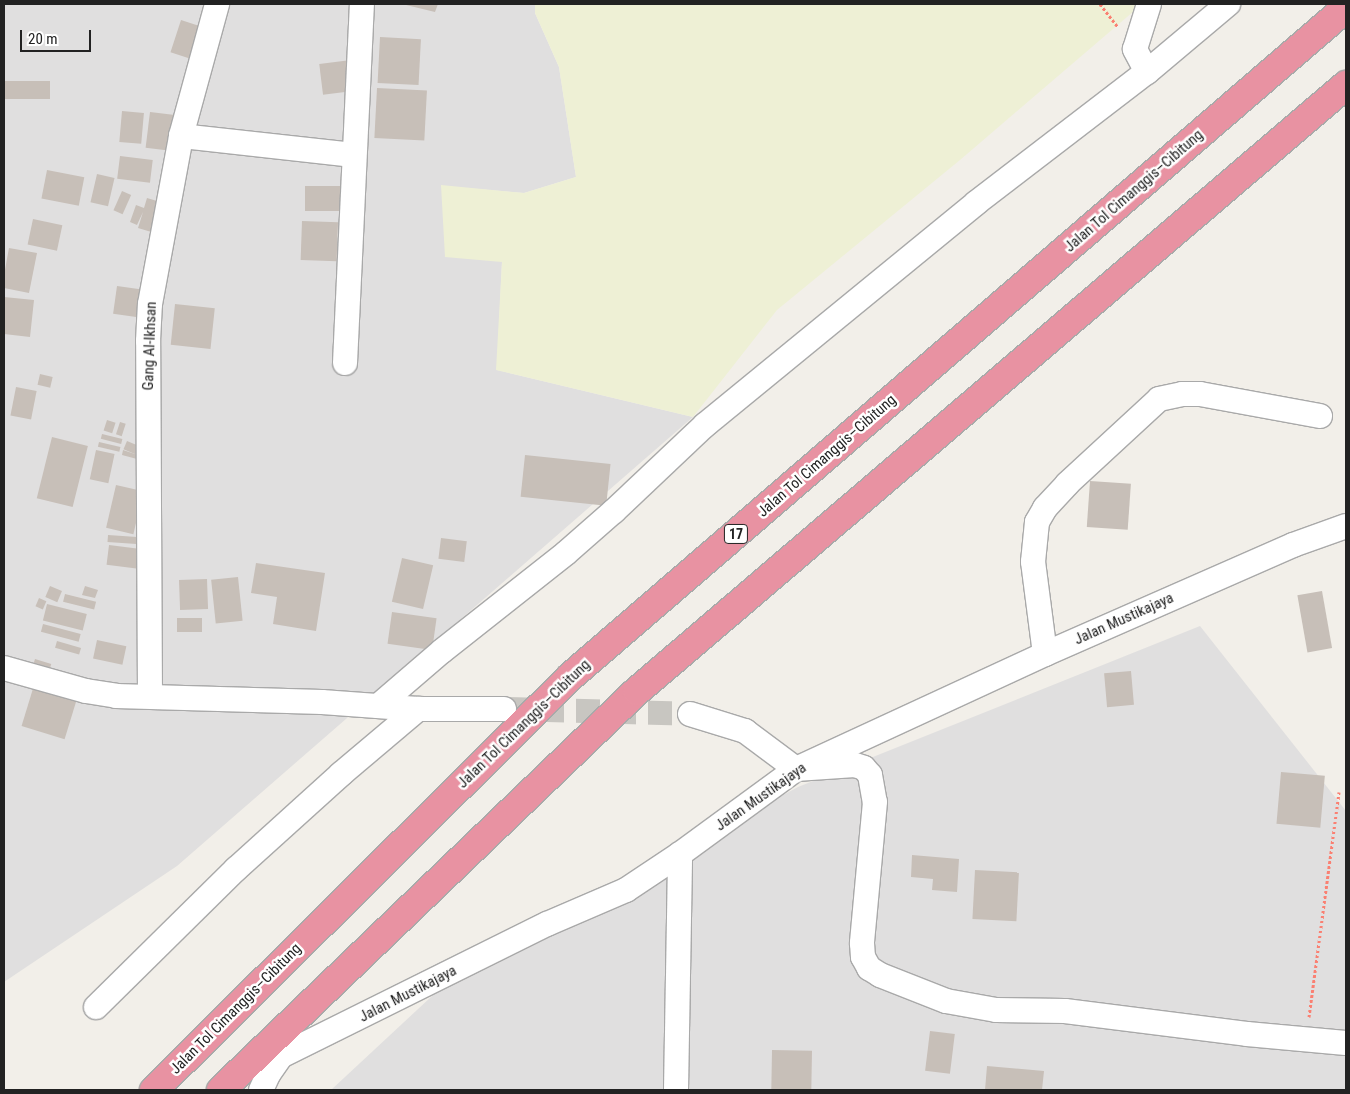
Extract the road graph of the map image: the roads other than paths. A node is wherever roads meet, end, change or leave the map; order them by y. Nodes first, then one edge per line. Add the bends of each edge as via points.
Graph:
1 (217, 4) edge
2 (362, 4) edge
3 (1149, 4) edge
4 (1228, 4) edge
5 (1346, 8) edge
6 (1146, 72) junction
7 (1346, 85) edge
8 (181, 136) junction
9 (353, 155) junction
10 (345, 363) dead end
11 (1320, 416) dead end
12 (1346, 526) edge
13 (1045, 654) junction
14 (4, 668) edge
15 (150, 696) junction
16 (378, 706) junction
17 (418, 709) junction
18 (504, 709) tunnel mouth
19 (690, 714) tunnel mouth
20 (796, 769) junction
21 (680, 854) junction
22 (96, 1007) dead end
23 (1346, 1043) edge
24 (154, 1090) edge
25 (221, 1090) edge
26 (261, 1090) edge
27 (676, 1090) edge

1 - 8 street, Gang Al-Ikhsan
2 - 9 street
3 - 6 street via 1135,49
4 - 6 street
5 - 24 highway, Jalan Tol Cimanggis–Cibitung / 17 via 571,676
6 - 16 street via 976,204 706,425 600,523
7 - 25 highway via 637,691
8 - 9 street
8 - 15 street, Gang Al-Ikhsan via 150,304
9 - 10 street
11 - 13 street via 1200,394 1159,399 1067,484 1037,522 1033,562
12 - 13 street, Jalan Mustikajaya via 1293,545
13 - 20 street, Jalan Mustikajaya
14 - 15 street via 86,691 116,696
15 - 16 street
16 - 17 street
17 - 18 street
17 - 22 street via 236,869
19 - 20 street via 745,732
20 - 21 street, Jalan Mustikajaya
20 - 23 street via 855,765 870,775 875,802 862,943 863,957 869,968 880,975 946,1001 996,1010 1065,1011
21 - 26 street, Jalan Mustikajaya via 626,890 547,924 281,1056
21 - 27 street

